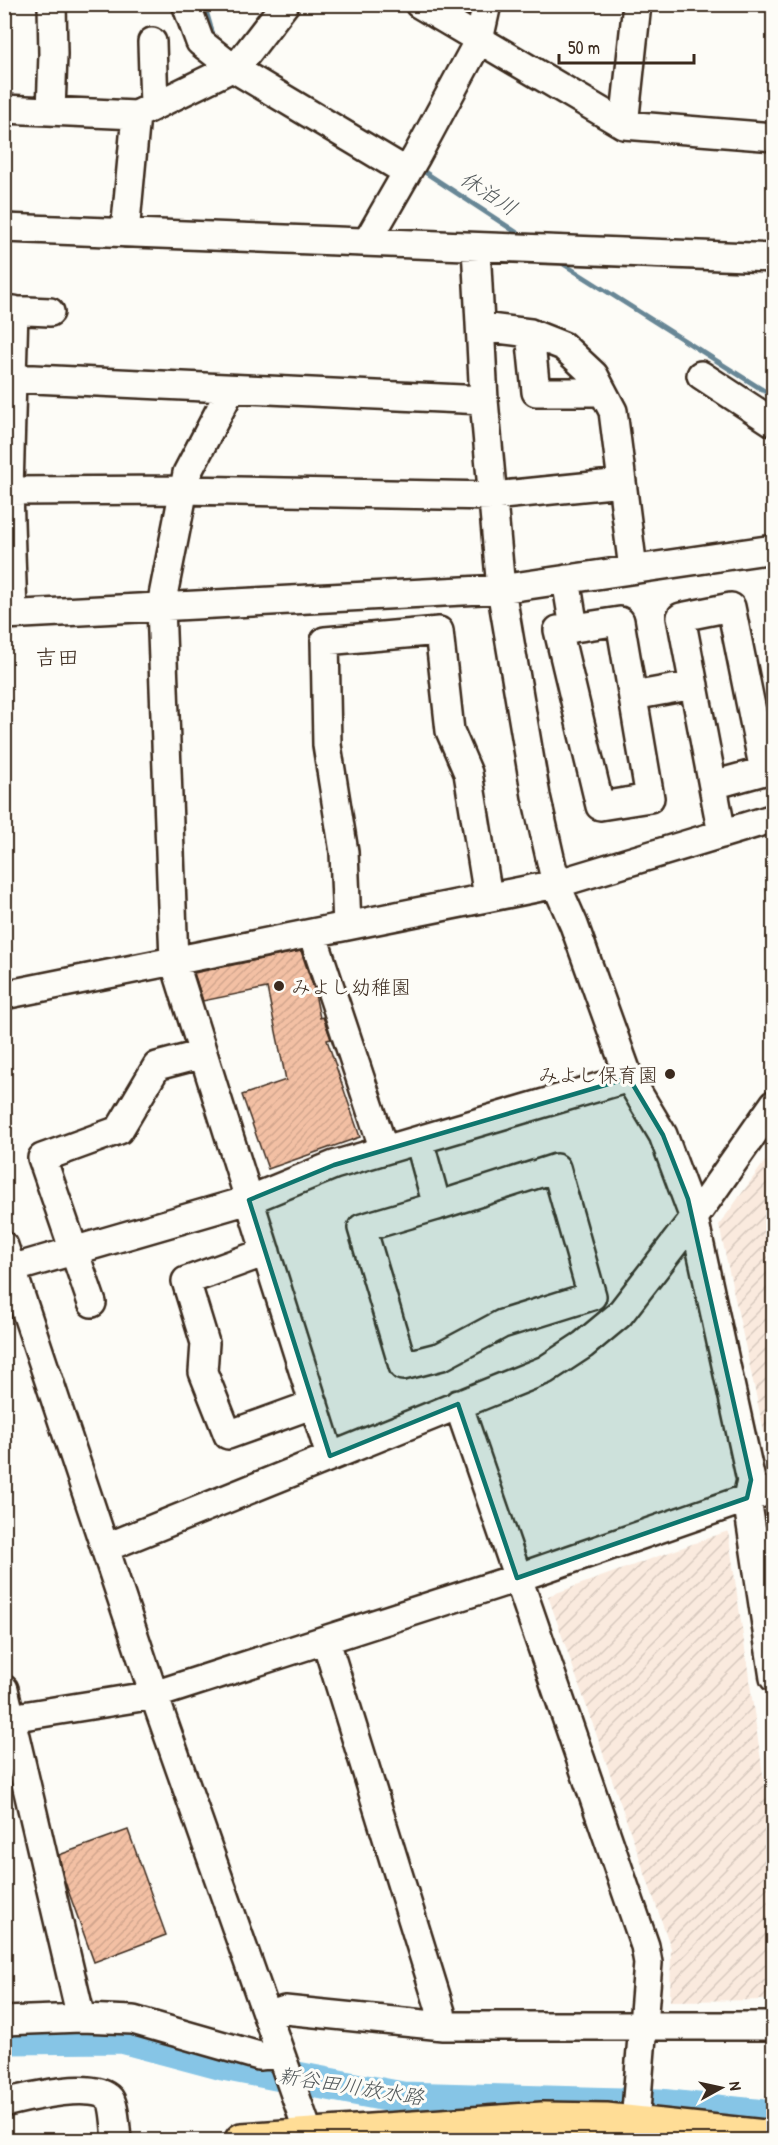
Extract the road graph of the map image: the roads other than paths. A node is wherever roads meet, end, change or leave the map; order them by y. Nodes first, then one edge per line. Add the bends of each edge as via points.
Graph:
1 (52, 4) edge
2 (186, 4) edge
3 (285, 4) edge
4 (419, 4) edge
5 (488, 4) edge
6 (637, 4) edge
7 (479, 40) junction
8 (152, 42) dead end
9 (241, 61) junction
10 (4, 109) edge
11 (51, 111) junction
12 (145, 111) junction
13 (624, 125) junction
14 (774, 137) edge
15 (412, 164) junction
16 (4, 228) edge
17 (126, 233) junction
18 (368, 242) junction
19 (476, 247) junction
20 (774, 258) edge
21 (9, 310) edge
22 (50, 312) dead end
23 (481, 327) junction
24 (530, 333) junction
25 (701, 375) dead end
26 (12, 378) junction
27 (231, 389) junction
28 (603, 392) junction
29 (484, 400) junction
30 (774, 423) edge
31 (622, 483) junction
32 (183, 490) junction
33 (9, 491) junction
34 (493, 496) junction
35 (774, 549) edge
36 (633, 569) junction
37 (567, 579) junction
38 (501, 589) junction
39 (160, 606) junction
40 (9, 615) edge
41 (574, 628) junction
42 (694, 685) junction
43 (633, 696) junction
44 (713, 785) junction
45 (774, 818) edge
46 (722, 834) junction
47 (556, 884) junction
48 (488, 897) junction
49 (347, 926) junction
50 (312, 933) junction
51 (174, 961) junction
52 (4, 995) edge
53 (203, 1054) junction
54 (629, 1078) junction
55 (774, 1104) edge
56 (419, 1140) junction
57 (384, 1150) junction
58 (249, 1200) junction
59 (437, 1206) junction
60 (694, 1218) junction
61 (73, 1251) junction
62 (266, 1252) junction
63 (7, 1262) edge
64 (92, 1303) dead end
65 (314, 1404) junction
66 (458, 1404) junction
67 (330, 1456) junction
68 (774, 1489) edge
69 (747, 1498) junction
70 (105, 1548) junction
71 (517, 1578) junction
72 (326, 1641) junction
73 (774, 1678) edge
74 (4, 1689) edge
75 (154, 1695) junction
76 (8, 1719) edge
77 (267, 2016) junction
78 (81, 2018) junction
79 (4, 2021) edge
80 (442, 2026) junction
81 (774, 2026) edge
82 (642, 2027) junction
83 (282, 2060) junction
84 (4, 2103) edge
85 (621, 2124) edge
86 (774, 2138) edge
87 (311, 2139) edge
88 (117, 2140) edge
89 (242, 2140) edge

1 - 11 street
2 - 9 street via 200,42
3 - 9 street
4 - 7 street
5 - 7 street
6 - 13 street
7 - 13 street
7 - 15 street
8 - 12 street
9 - 12 street
9 - 15 street
10 - 11 street
11 - 12 street
12 - 17 street
13 - 14 street
15 - 18 street
16 - 17 street
17 - 18 street
18 - 19 street
19 - 20 street
19 - 23 street
21 - 22 street
21 - 26 street
23 - 24 street
23 - 29 street
24 - 28 street via 563,346 594,375
24 - 28 street via 536,392
25 - 30 street
26 - 27 street
26 - 33 street
27 - 29 street
27 - 32 street via 187,473
28 - 31 street via 613,411
29 - 34 street
31 - 34 street
31 - 36 street
32 - 33 street
32 - 34 street
32 - 39 street
33 - 40 street
34 - 38 street
35 - 36 street
36 - 37 street
37 - 38 street
37 - 41 street
38 - 39 street
38 - 47 street via 536,796
39 - 40 street
39 - 51 street
41 - 43 street via 621,621
41 - 43 street via 558,630 600,806 651,798
42 - 43 street
42 - 44 street
42 - 44 street via 681,616 731,607 764,771
44 - 46 street
45 - 46 street
46 - 47 street
47 - 48 street
47 - 54 street
48 - 49 street
48 - 49 street via 468,772 450,731 439,631 325,640 327,745 344,852
49 - 50 street
50 - 51 street
50 - 57 street
51 - 52 street
51 - 53 street
53 - 58 street
53 - 61 street via 157,1066 119,1130 42,1158
54 - 56 street
54 - 60 street via 663,1135
55 - 60 street
56 - 57 street
56 - 59 street
57 - 58 street via 334,1165
58 - 61 street
58 - 62 street
59 - 59 street via 556,1168 592,1296 502,1324 442,1356 403,1366 362,1228
60 - 66 street via 619,1315 583,1346 545,1370
60 - 69 street via 751,1480
61 - 63 street
61 - 64 street
62 - 65 street
62 - 65 street via 186,1281 205,1343 203,1372 228,1435
63 - 70 street
65 - 67 street
66 - 67 street
66 - 71 street
67 - 70 street
68 - 69 street
69 - 71 street
69 - 73 street
70 - 75 street
71 - 72 street
71 - 82 street via 645,1946 648,1963
72 - 75 street
72 - 80 street via 441,2012
74 - 76 street
75 - 76 street
75 - 77 street
76 - 78 street
77 - 80 street via 285,2010
77 - 83 street
78 - 79 street
78 - 83 street via 133,2020
80 - 82 street
81 - 82 street
82 - 85 street via 640,2080
83 - 87 street
84 - 88 street via 62,2090 105,2095 112,2101
85 - 86 main road
85 - 87 main road via 542,2119
87 - 89 main road

